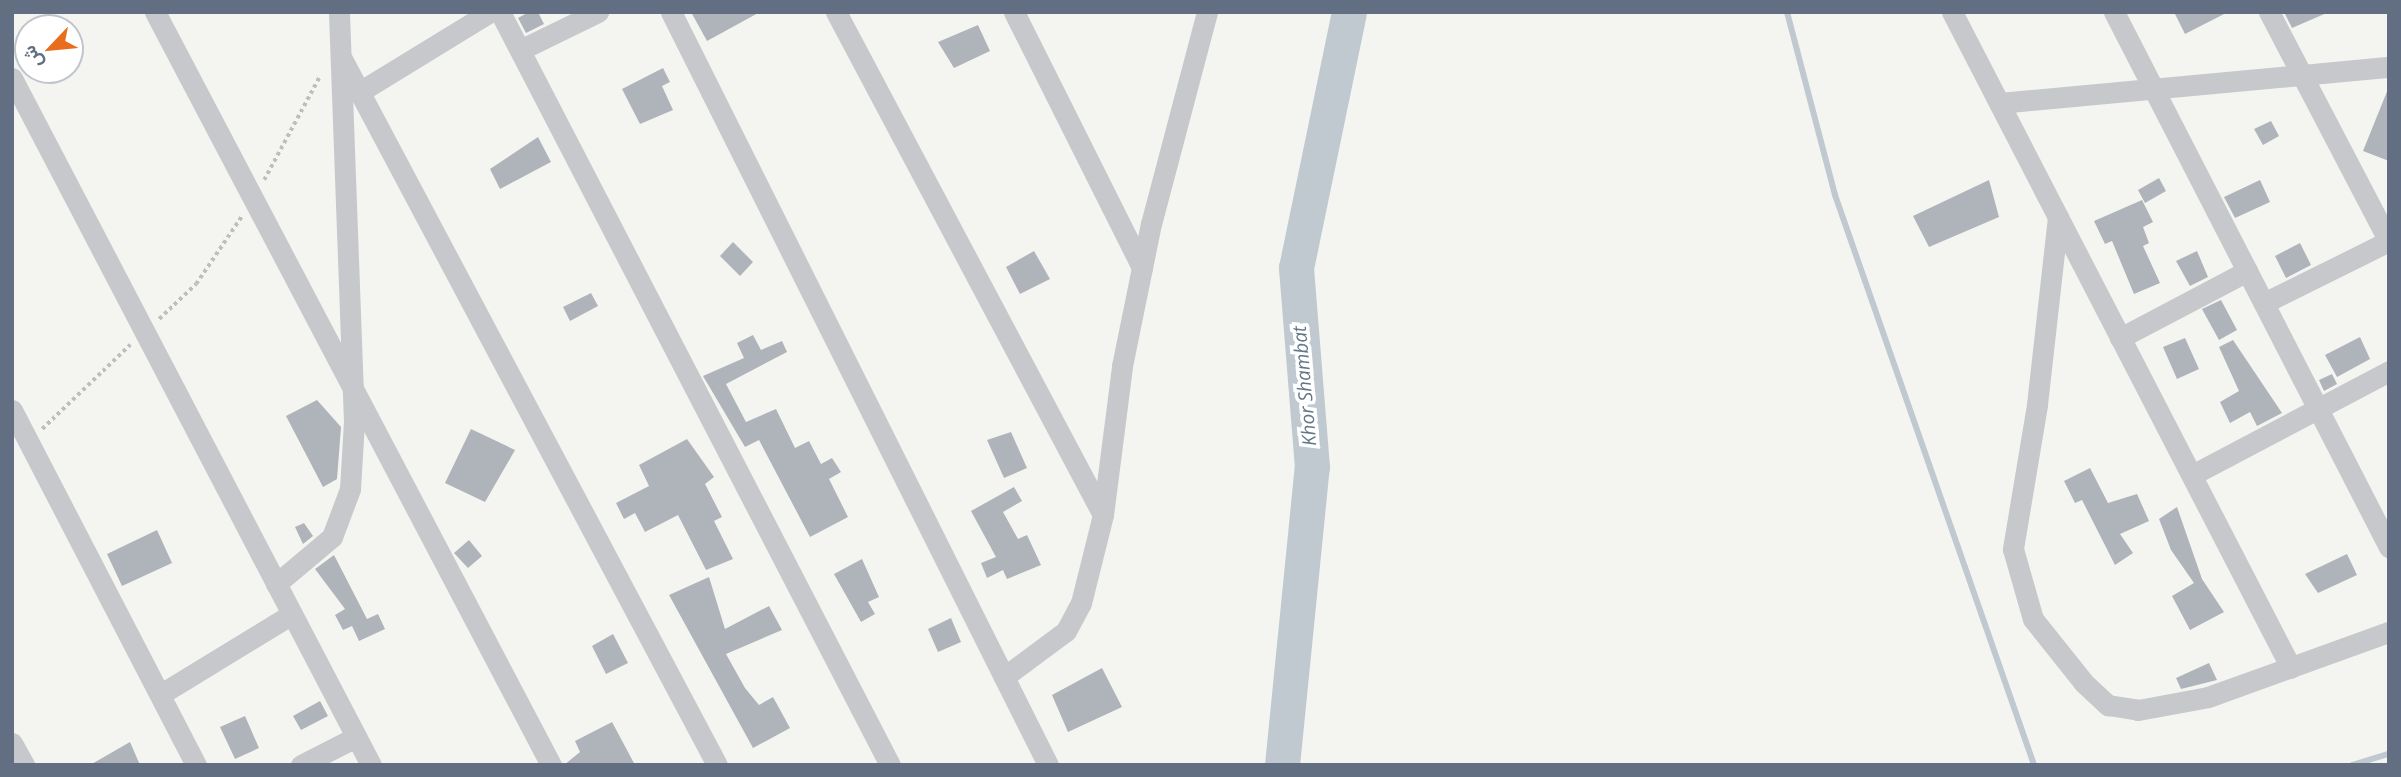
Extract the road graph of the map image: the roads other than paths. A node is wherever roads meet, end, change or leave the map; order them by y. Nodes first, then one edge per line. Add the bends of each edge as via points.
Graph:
1 (155, 12) edge
2 (339, 12) edge
3 (490, 12) edge
4 (500, 12) edge
5 (598, 12) edge
6 (671, 12) edge
7 (836, 12) edge
8 (1014, 12) edge
9 (1952, 12) edge
10 (2114, 12) edge
11 (2269, 12) edge
12 (1202, 17) edge
13 (520, 50) junction
14 (342, 59) junction
15 (2389, 68) edge
16 (2302, 75) junction
17 (12, 78) edge
18 (2153, 89) junction
19 (361, 91) junction
20 (1999, 103) junction
21 (2057, 217) junction
22 (2389, 241) edge
23 (1142, 268) junction
24 (2247, 271) junction
25 (2264, 303) junction
26 (2120, 338) junction
27 (2389, 371) edge
28 (351, 374) junction
29 (2319, 408) junction
30 (12, 410) edge
31 (2192, 475) junction
32 (1103, 515) junction
33 (2389, 547) edge
34 (276, 584) junction
35 (292, 614) junction
36 (2389, 632) edge
37 (2291, 668) junction
38 (1004, 677) junction
39 (161, 694) junction
40 (356, 737) junction
41 (12, 743) edge
42 (24, 765) edge
43 (196, 765) edge
44 (300, 765) edge
45 (371, 765) edge
46 (551, 765) edge
47 (717, 765) edge
48 (890, 765) edge
49 (1048, 765) edge

1 - 28 street
2 - 14 street
3 - 19 street
4 - 13 street
5 - 13 street
6 - 38 street
7 - 32 street
8 - 23 street
9 - 20 street
10 - 18 street
11 - 16 street
12 - 23 street
13 - 48 street
14 - 19 street
14 - 28 street
15 - 16 street
16 - 18 street
16 - 22 street
17 - 34 street
18 - 20 street
18 - 24 street
19 - 47 street
20 - 21 street
21 - 26 street
21 - 37 street via 2037,405 2012,549 2033,619 2108,705 2138,710 2208,697
22 - 25 street
23 - 32 street
24 - 25 street
24 - 26 street
25 - 29 street
26 - 31 street
27 - 29 street
28 - 34 street via 355,422 345,513 332,537
28 - 46 street
29 - 31 street
29 - 33 street
30 - 39 street
31 - 37 street
32 - 38 street via 1081,603 1066,631
34 - 35 street
35 - 39 street
35 - 40 street
36 - 37 street
38 - 49 street
39 - 43 street
40 - 44 street
40 - 45 street
41 - 42 street

